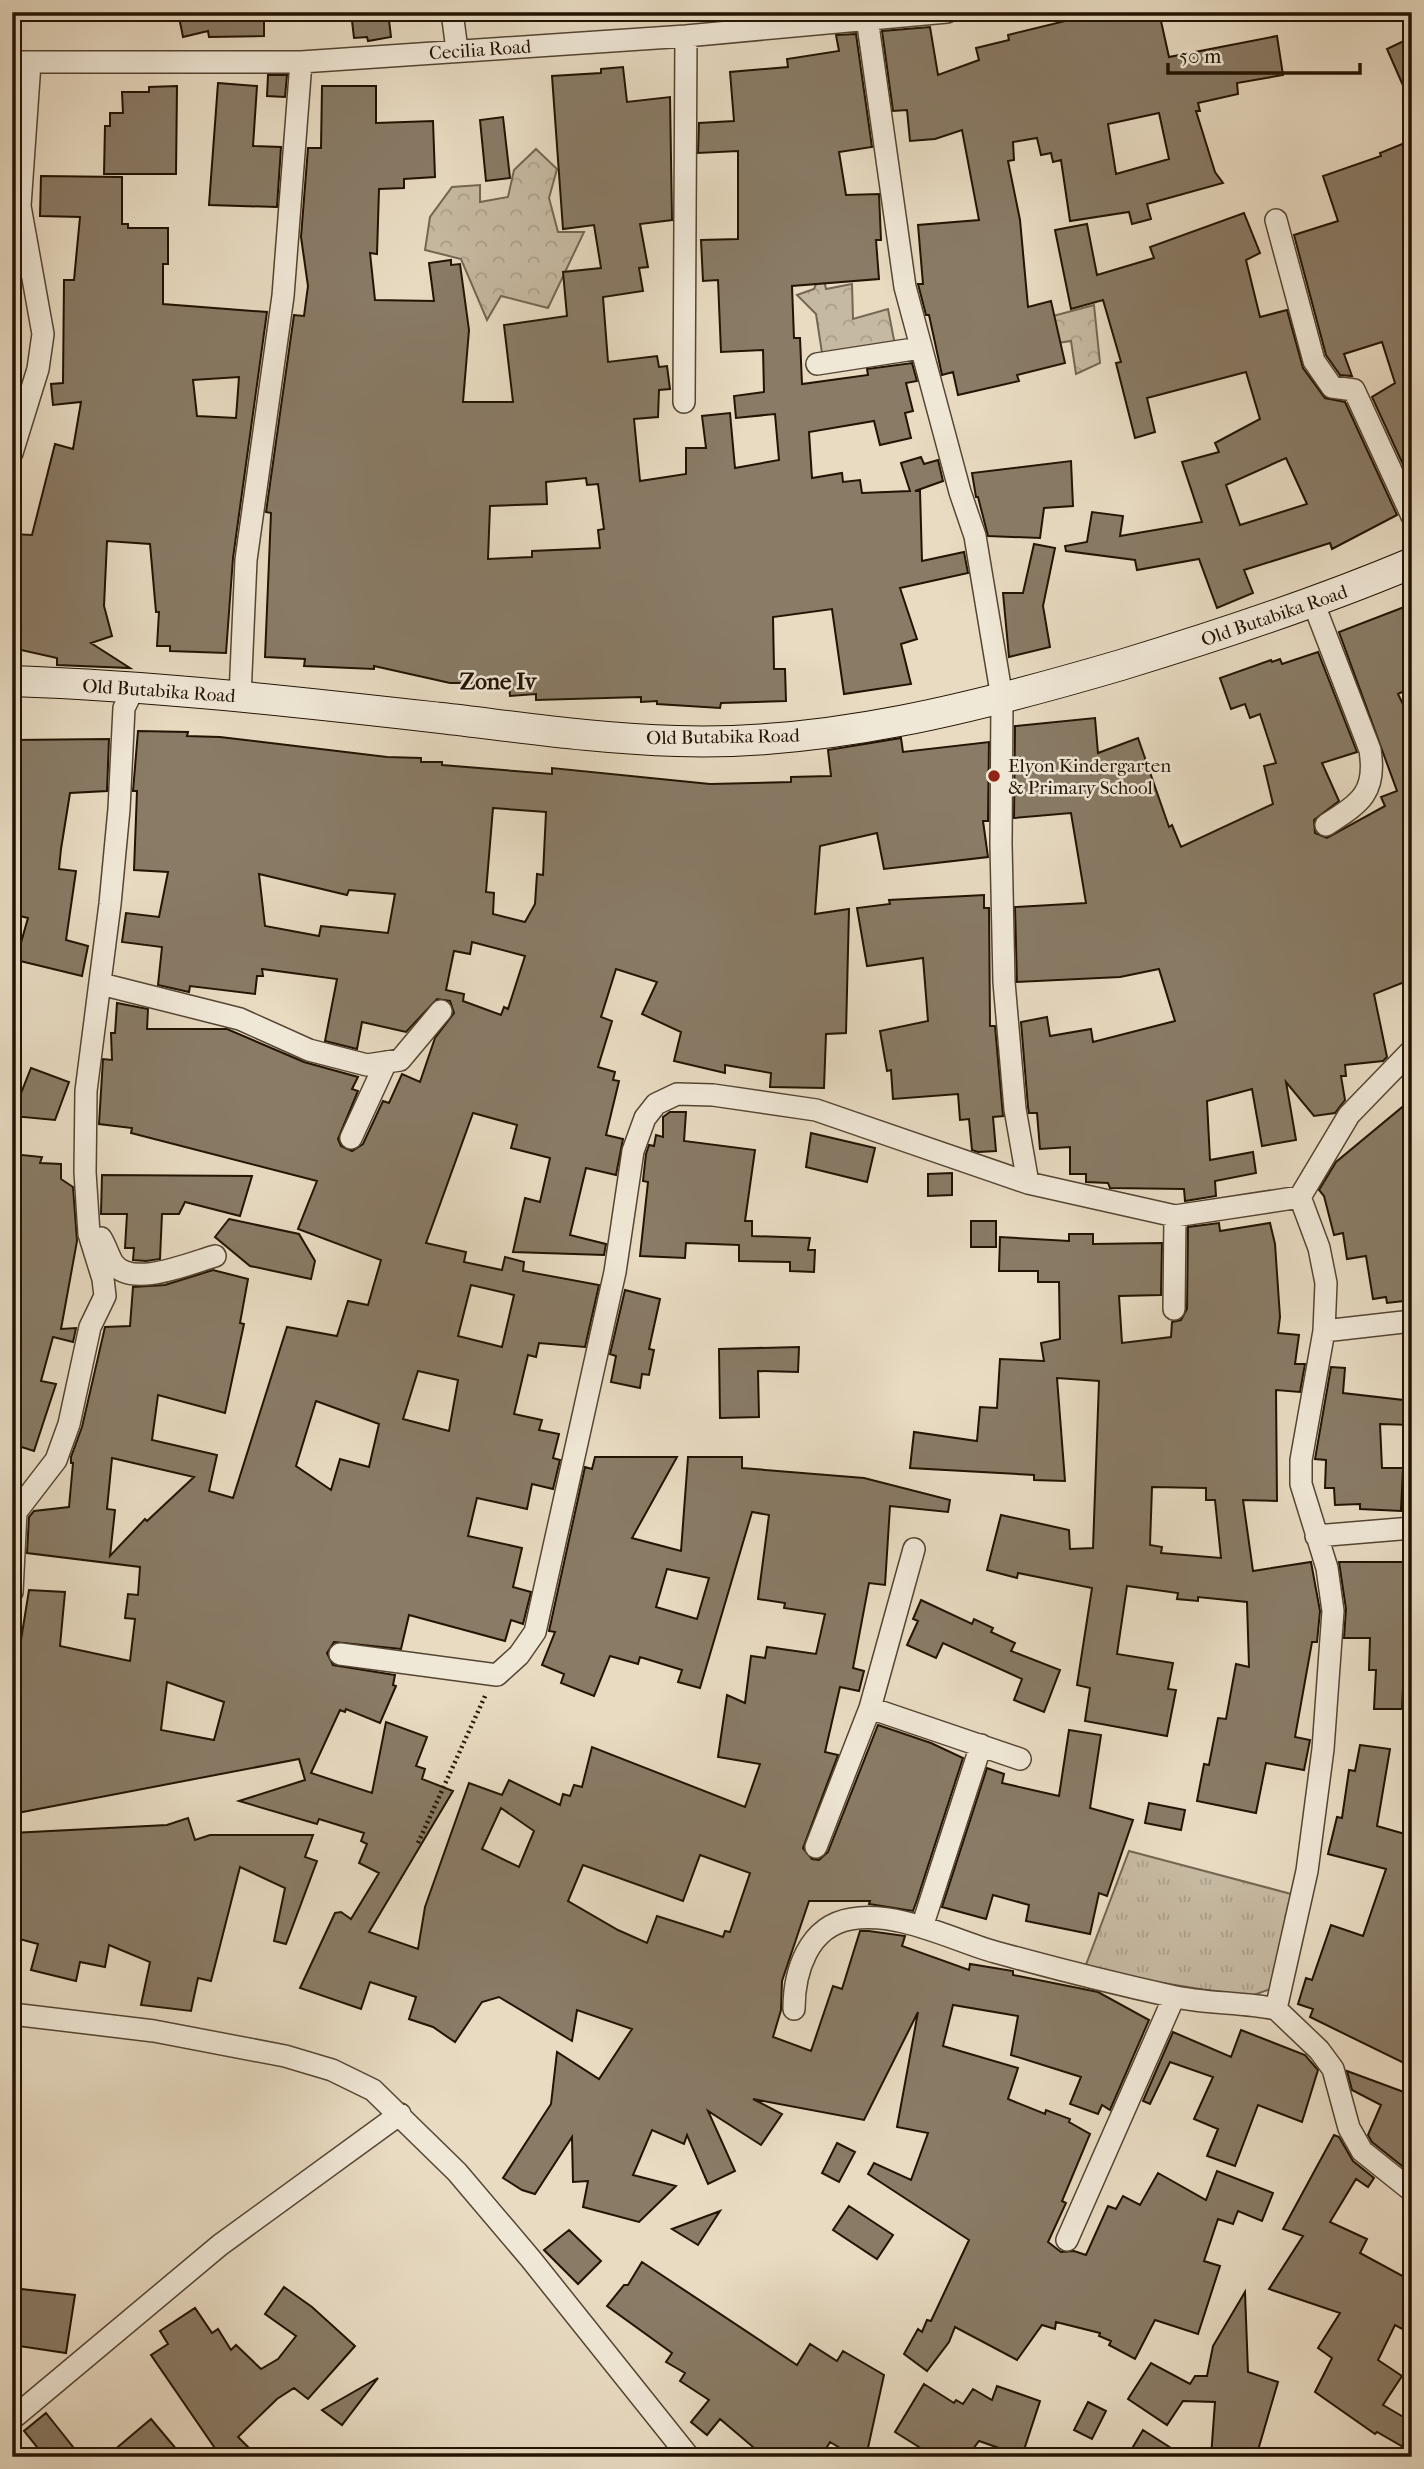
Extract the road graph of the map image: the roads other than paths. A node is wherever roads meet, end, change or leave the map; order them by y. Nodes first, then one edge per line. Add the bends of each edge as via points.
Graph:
1 (452, 12) edge
2 (947, 12) edge
3 (867, 18) junction
4 (685, 36) junction
5 (457, 50) junction
6 (21, 62) edge
7 (300, 62) junction
8 (1276, 220) dead end
9 (919, 348) junction
10 (817, 365) dead end
11 (684, 402) dead end
12 (13, 446) edge
13 (1412, 516) edge
14 (1412, 563) edge
15 (1313, 602) junction
16 (12, 681) edge
17 (134, 688) junction
18 (240, 696) junction
19 (1002, 698) junction
20 (1326, 825) dead end
21 (101, 984) junction
22 (441, 1012) dead end
23 (1412, 1050) edge
24 (386, 1062) junction
25 (351, 1138) dead end
26 (1028, 1183) junction
27 (1300, 1198) junction
28 (88, 1215) junction
29 (1175, 1216) junction
30 (215, 1256) dead end
31 (1174, 1309) dead end
32 (1412, 1321) edge
33 (1324, 1331) junction
34 (1412, 1528) edge
35 (1316, 1536) junction
36 (914, 1549) dead end
37 (12, 1592) edge
38 (340, 1654) dead end
39 (870, 1708) junction
40 (981, 1745) junction
41 (1020, 1759) dead end
42 (816, 1847) dead end
43 (922, 1927) junction
44 (1174, 1997) junction
45 (794, 2009) dead end
46 (1276, 2010) junction
47 (12, 2014) edge
48 (400, 2114) junction
49 (1412, 2191) edge
50 (1067, 2240) dead end
51 (12, 2419) edge
52 (689, 2457) edge

1 - 5 street
2 - 3 street, Cecilia Road
3 - 4 street, Cecilia Road
3 - 9 street via 905,287
4 - 5 street, Cecilia Road
4 - 11 street
5 - 7 street, Cecilia Road
6 - 7 street, Cecilia Road
6 - 12 street via 20,206 43,334 38,369
7 - 18 street via 283,296 246,560
8 - 13 street via 1314,360 1332,387 1354,390
9 - 10 street
9 - 19 street via 975,536
14 - 15 main road, Old Butabika Road
15 - 19 main road, Old Butabika Road via 1238,630
15 - 20 street via 1370,750 1373,771 1369,788 1353,807
16 - 17 main road, Old Butabika Road
17 - 18 main road, Old Butabika Road
17 - 21 street via 124,708
18 - 19 main road, Old Butabika Road via 679,741 792,736
19 - 26 street via 1004,982 1015,1109
21 - 24 street via 240,1019 309,1050 367,1065
21 - 28 street via 86,1091
22 - 24 street via 400,1060
23 - 27 street via 1349,1115
24 - 25 street
26 - 29 street
26 - 38 street via 816,1110 689,1094 656,1104 645,1118 634,1151 615,1272 535,1632 497,1675
27 - 29 street
27 - 33 street via 1320,1248 1326,1283
28 - 30 street via 113,1264 125,1273 144,1276
28 - 37 street via 105,1296 90,1327 56,1460 16,1512
29 - 31 street
32 - 33 street
33 - 35 street via 1301,1460 1301,1485
34 - 35 street
35 - 46 street via 1327,1568 1333,1611 1330,1670 1307,1871
36 - 39 street
39 - 40 street
39 - 42 street
40 - 41 street
40 - 43 street
43 - 44 street via 997,1952
43 - 45 street via 878,1919 832,1925 806,1952 798,1971
44 - 46 street
44 - 50 street
46 - 49 street via 1311,2041 1333,2069 1349,2128 1362,2151
47 - 48 street via 154,2031 285,2056 332,2070 373,2090
48 - 51 street via 220,2245
48 - 52 street via 522,2248

